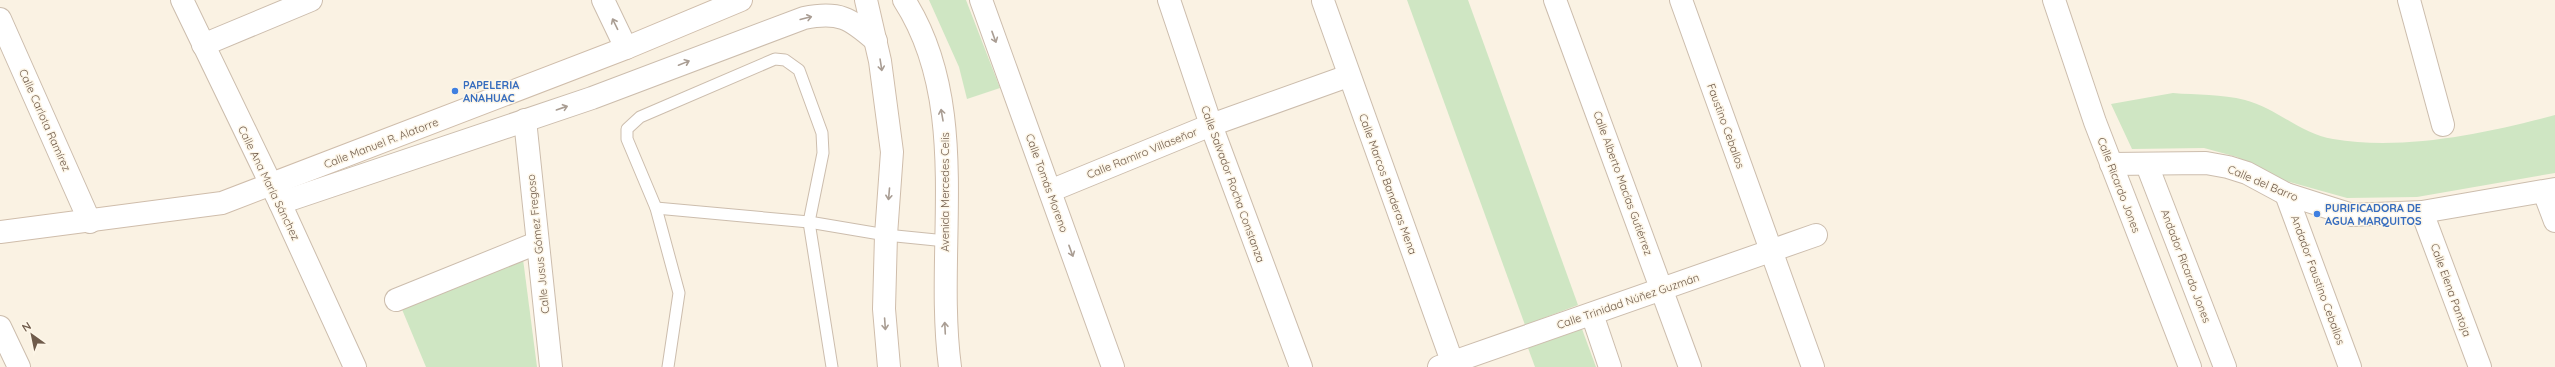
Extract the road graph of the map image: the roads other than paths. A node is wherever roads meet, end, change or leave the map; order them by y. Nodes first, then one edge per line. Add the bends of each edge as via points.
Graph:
1 (182, 0) edge
2 (311, 0) edge
3 (603, 0) edge
4 (741, 0) edge
5 (866, 0) edge
6 (904, 0) edge
7 (981, 0) edge
8 (1169, 0) edge
9 (1555, 0) edge
10 (1680, 0) edge
11 (2054, 0) edge
12 (2409, 0) edge
13 (1323, 1) dead end
14 (0, 19) edge
15 (876, 41) junction
16 (203, 45) junction
17 (626, 48) junction
18 (1348, 76) junction
19 (525, 120) junction
20 (1211, 125) junction
21 (2443, 125) dead end
22 (2111, 164) junction
23 (2147, 165) junction
24 (2549, 190) edge
25 (1050, 191) junction
26 (275, 194) junction
27 (2286, 194) junction
28 (656, 208) junction
29 (2422, 212) junction
30 (2555, 221) edge
31 (90, 222) junction
32 (809, 222) junction
33 (2, 234) edge
34 (886, 235) junction
35 (1816, 235) dead end
36 (946, 241) junction
37 (537, 243) junction
38 (1771, 252) junction
39 (1662, 289) junction
40 (396, 300) dead end
41 (1592, 314) junction
42 (0, 326) edge
43 (1449, 366) edge
44 (19, 367) edge
45 (355, 367) edge
46 (551, 367) edge
47 (668, 367) edge
48 (832, 367) edge
49 (889, 367) edge
50 (950, 367) edge
51 (1113, 367) edge
52 (1301, 367) edge
53 (1610, 367) edge
54 (1690, 367) edge
55 (1813, 367) edge
56 (2190, 367) edge
57 (2225, 367) edge
58 (2350, 367) edge
59 (2480, 367) edge

1 - 16 street, Calle Ana María Sánchez
2 - 16 street
17 -> 3 street
4 - 17 street, Calle Manuel R. Alatorre
5 - 15 street
36 -> 6 street, Avenida Mercedes Celis via 946,136 937,83 931,54 914,15
7 -> 25 street, Calle Tomás Moreno
8 - 20 street, Calle Salvador Rocha Constanza
9 - 39 street, Calle Alberto Macías Gutiérrez
10 - 38 street, Faustino Ceballos
11 - 22 street, Calle Ricardo Jones
12 - 21 street
13 - 18 street, Calle Marcos Banderas Mena
14 - 31 street, Calle Carlota Ramírez
19 -> 15 street via 821,14 840,15 854,22
15 -> 34 street via 892,152
16 - 26 street, Calle Ana María Sánchez
17 - 26 street, Calle Manuel R. Alatorre
18 - 20 street, Calle Ramiro Villaseñor
18 - 43 street, Calle Marcos Banderas Mena
19 - 26 street
19 - 37 street, Calle Jusus Gómez Fregoso
20 - 25 street, Calle Ramiro Villaseñor
20 - 52 street, Calle Salvador Rocha Constanza
22 - 23 street, Calle del Barro
22 - 56 street, Calle Ricardo Jones
23 - 27 street, Calle del Barro via 2206,163 2228,167 2247,173
23 - 57 street, Andador Ricardo Jones
24 - 29 street, Calle del Barro
24 - 30 street
25 -> 51 street, Calle Tomás Moreno
26 - 31 street, Calle Manuel R. Alatorre
26 - 45 street, Calle Ana María Sánchez
27 - 29 street, Calle del Barro via 2352,215
27 - 58 street, Andador Faustino Ceballos
28 - 32 lane
28 - 32 lane via 627,139 632,122 763,63 785,60 800,70 822,134 823,154
28 - 47 lane via 679,293
29 - 59 street, Calle Elena Pantoja
31 - 33 street, Calle Manuel R. Alatorre
32 - 34 lane
32 - 48 lane
34 - 36 lane
34 -> 49 street via 884,309
35 - 38 street, Calle Trinidad Núñez Guzmán
50 -> 36 street, Avenida Mercedes Celis via 945,314
37 - 40 street
37 - 46 street, Calle Jusus Gómez Fregoso
38 - 39 street, Calle Trinidad Núñez Guzmán
38 - 55 street, Faustino Ceballos
39 - 41 street, Calle Trinidad Núñez Guzmán
39 - 54 street, Calle Alberto Macías Gutiérrez
41 - 43 street, Calle Trinidad Núñez Guzmán
41 - 53 street
42 - 44 street

